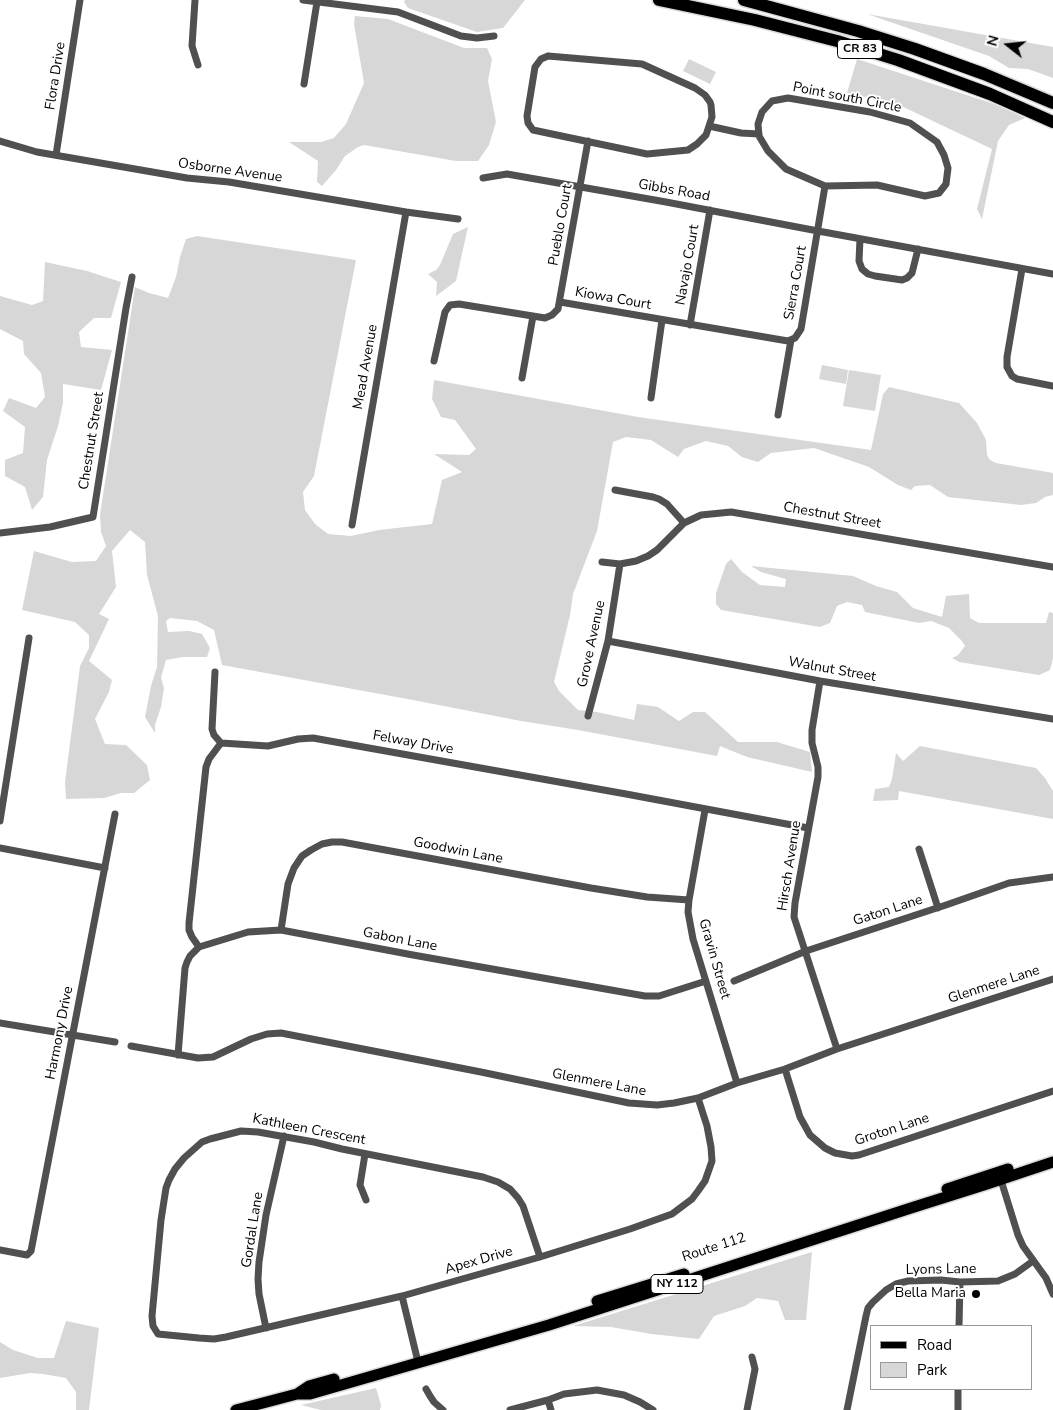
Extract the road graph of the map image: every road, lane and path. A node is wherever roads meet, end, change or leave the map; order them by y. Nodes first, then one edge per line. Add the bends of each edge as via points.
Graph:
1 (80, 0) edge
2 (195, 0) edge
3 (303, 0) edge
4 (659, 0) edge
5 (744, 0) edge
6 (317, 2) junction
7 (494, 36) dead end
8 (198, 65) dead end
9 (304, 84) dead end
10 (1053, 103) edge
11 (1053, 122) edge
12 (710, 126) junction
13 (759, 134) junction
14 (588, 141) junction
15 (0, 142) edge
16 (56, 155) junction
17 (483, 178) dead end
18 (825, 186) junction
19 (580, 187) junction
20 (710, 210) junction
21 (406, 212) junction
22 (458, 219) dead end
23 (818, 231) junction
24 (860, 239) junction
25 (918, 249) junction
26 (1022, 269) junction
27 (1053, 274) edge
28 (132, 276) dead end
29 (560, 302) junction
30 (532, 316) junction
31 (662, 320) junction
32 (690, 325) junction
33 (793, 339) junction
34 (434, 361) dead end
35 (522, 378) dead end
36 (1053, 386) edge
37 (651, 398) dead end
38 (778, 415) dead end
39 (615, 490) dead end
40 (684, 522) junction
41 (352, 525) dead end
42 (0, 533) edge
43 (602, 562) dead end
44 (620, 564) junction
45 (1053, 567) edge
46 (29, 638) dead end
47 (608, 641) junction
48 (215, 672) dead end
49 (820, 681) junction
50 (588, 716) dead end
51 (1053, 719) edge
52 (221, 743) junction
53 (705, 810) junction
54 (115, 814) dead end
55 (0, 821) edge
56 (808, 828) junction
57 (0, 848) edge
58 (919, 849) dead end
59 (105, 868) junction
60 (1053, 877) edge
61 (689, 900) junction
62 (938, 908) junction
63 (281, 930) junction
64 (199, 947) junction
65 (806, 951) junction
66 (734, 980) dead end
67 (1053, 980) edge
68 (706, 981) junction
69 (0, 1023) edge
70 (72, 1036) junction
71 (115, 1042) dead end
72 (131, 1046) dead end
73 (838, 1049) junction
74 (178, 1055) junction
75 (785, 1069) junction
76 (737, 1083) junction
77 (1053, 1091) edge
78 (698, 1098) junction
79 (284, 1136) junction
80 (365, 1154) junction
81 (1053, 1154) edge
82 (1053, 1162) edge
83 (1000, 1176) junction
84 (366, 1200) dead end
85 (0, 1250) edge
86 (540, 1257) junction
87 (1033, 1261) junction
88 (960, 1282) junction
89 (1053, 1294) edge
90 (402, 1296) junction
91 (959, 1325) edge
92 (266, 1328) junction
93 (158, 1334) joint
94 (752, 1357) dead end
95 (417, 1358) junction
96 (426, 1389) dead end
97 (958, 1390) edge
98 (548, 1400) junction
99 (241, 1409) edge
100 (443, 1410) edge
101 (510, 1410) edge
102 (551, 1410) edge
103 (653, 1410) edge
104 (747, 1410) edge
105 (848, 1410) edge
106 (958, 1410) edge

1 - 16 street, Flora Drive
2 - 8 street via 192,46
3 - 6 street
4 - 11 highway, CR 83 via 755,20 898,60 990,94
5 - 10 highway, CR 83 via 915,49
6 - 7 street via 398,12 461,36
6 - 9 street
12 - 13 street
12 - 14 street via 697,144 683,151 647,154
12 - 14 street via 712,111 705,95 648,66 548,56 541,59 535,67 527,116 530,126 536,131
13 - 18 street, Point south Circle via 768,151 786,169
13 - 18 street, Point south Circle via 762,112 772,101 788,98 870,112 910,123 937,142 948,168 946,184 939,193 925,196 878,185
14 - 19 street, Pueblo Court
15 - 16 street, Osborne Avenue
16 - 21 street, Osborne Avenue
17 - 19 street, Gibbs Road via 508,174
18 - 23 street, Sierra Court
19 - 20 street, Gibbs Road
19 - 29 street, Pueblo Court
20 - 23 street, Gibbs Road
20 - 32 street, Navajo Court
21 - 22 street, Osborne Avenue
21 - 41 street, Mead Avenue
23 - 24 street, Gibbs Road
23 - 33 street, Sierra Court via 801,328
24 - 25 street, Gibbs Road
24 - 25 street via 862,269 875,276 907,278 912,273
25 - 26 street, Gibbs Road
26 - 27 street, Gibbs Road
26 - 36 street via 1007,367 1017,379
28 - 42 street, Chestnut Street via 93,517 50,527
29 - 30 street, Pueblo Court via 552,315 545,318
29 - 31 street, Kiowa Court
30 - 34 street via 450,305 445,312
30 - 35 street
31 - 32 street
31 - 37 street
32 - 33 street via 788,341
33 - 38 street, Sierra Court
39 - 40 street via 659,499
40 - 44 street, Chestnut Street via 648,556
40 - 45 street, Chestnut Street via 701,515 731,512
43 - 44 street, Chestnut Street
44 - 47 street, Grove Avenue
46 - 55 street
47 - 49 street, Walnut Street
47 - 50 street, Grove Avenue
48 - 52 street via 212,729
49 - 51 street, Walnut Street
49 - 56 street, Hirsch Avenue via 812,730 818,777
52 - 53 street, Felway Drive via 268,746 313,738
52 - 64 street via 206,767 189,922 189,930
53 - 56 street, Felway Drive
53 - 61 street, Gravin Street
54 - 59 street, Harmony Drive
56 - 65 street, Hirsch Avenue via 794,917
57 - 59 street
58 - 62 street
59 - 70 street, Harmony Drive
60 - 62 street, Gaton Lane via 1009,883
61 - 63 street, Goodwin Lane via 591,888 332,842 302,856 294,868 288,884
61 - 68 street, Gravin Street via 693,939
62 - 65 street, Gaton Lane
63 - 64 street, Gabon Lane via 248,932
63 - 68 street, Gabon Lane via 645,996 659,996
64 - 74 street via 186,962
65 - 66 street, Gaton Lane
65 - 73 street, Hirsch Avenue
67 - 73 street, Glenmere Lane
68 - 76 street, Gravin Street
69 - 70 street
70 - 71 street
70 - 85 street, Harmony Drive via 31,1251 28,1255
72 - 74 street, Glenmere Lane
73 - 75 street, Glenmere Lane
74 - 78 street, Glenmere Lane via 213,1057 251,1039 281,1033 629,1103 657,1105
75 - 76 street, Glenmere Lane
75 - 77 street, Groton Lane via 800,1117 810,1135 835,1153 852,1156
76 - 78 street, Glenmere Lane
78 - 86 street, Apex Drive via 707,1126 712,1161 705,1182 692,1199 672,1214
79 - 80 street, Kathleen Crescent
79 - 92 street, Gordal Lane via 259,1262 259,1294
79 - 93 street, Kathleen Crescent via 242,1131 202,1142 168,1180 152,1316
80 - 84 street via 360,1186
80 - 86 street, Kathleen Crescent via 483,1177 510,1189 523,1206
81 - 83 main road, Route 112 / NY 112
82 - 83 main road, Route 112 / NY 112
83 - 87 street via 1018,1235
83 - 95 main road, Route 112 / NY 112 via 549,1325 466,1350
86 - 90 street, Apex Drive
87 - 88 street, Lyons Lane via 1016,1274 998,1281
87 - 89 street
88 - 91 street
88 - 105 street, Lyons Lane via 908,1281 896,1284 873,1302 866,1316
90 - 92 street, Apex Drive
90 - 95 street
92 - 93 street, Apex Drive via 214,1339
94 - 104 street via 755,1369
95 - 99 main road, Route 112 / NY 112 via 310,1394 297,1394
96 - 100 street
97 - 106 street
98 - 101 street
98 - 102 street
98 - 103 street via 564,1394 597,1390 624,1395

